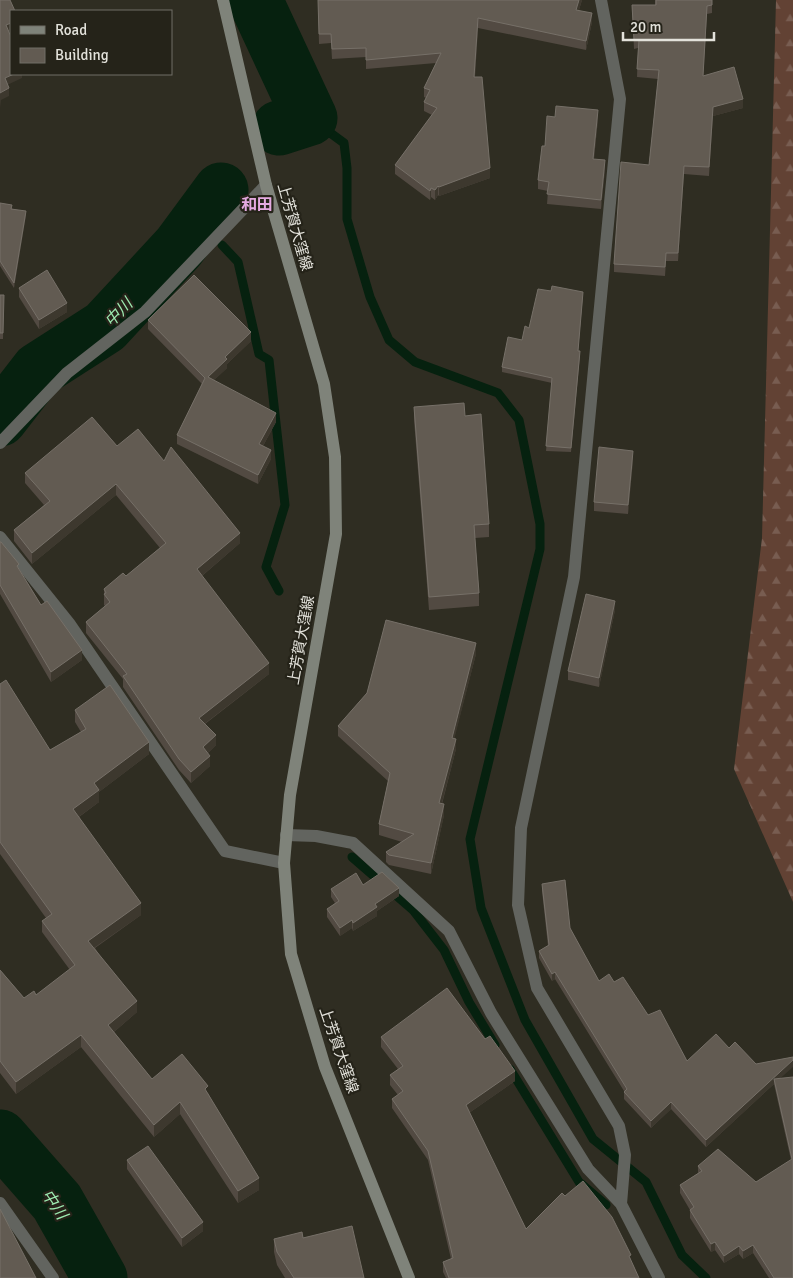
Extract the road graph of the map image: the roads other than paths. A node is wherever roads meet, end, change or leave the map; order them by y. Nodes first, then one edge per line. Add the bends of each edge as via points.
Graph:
1 (223, 0) edge
2 (601, 0) edge
3 (266, 185) junction
4 (0, 443) edge
5 (0, 537) edge
6 (286, 835) junction
7 (284, 863) junction
8 (622, 1198) junction
9 (0, 1203) edge
10 (53, 1278) edge
11 (409, 1278) edge
12 (659, 1278) edge

1 - 3 main road, 上芳賀大窪線
2 - 8 street via 620,98 574,577 521,828 518,905 537,988 619,1126 625,1155
3 - 4 street via 145,312 67,373
3 - 6 main road, 上芳賀大窪線 via 324,384 335,457 336,534 290,795
5 - 7 street via 69,622 225,851
6 - 7 main road, 上芳賀大窪線
6 - 8 street via 316,836 353,843 449,931 491,1014 588,1169
7 - 11 main road, 上芳賀大窪線 via 291,954 325,1066
8 - 12 street
9 - 10 street

